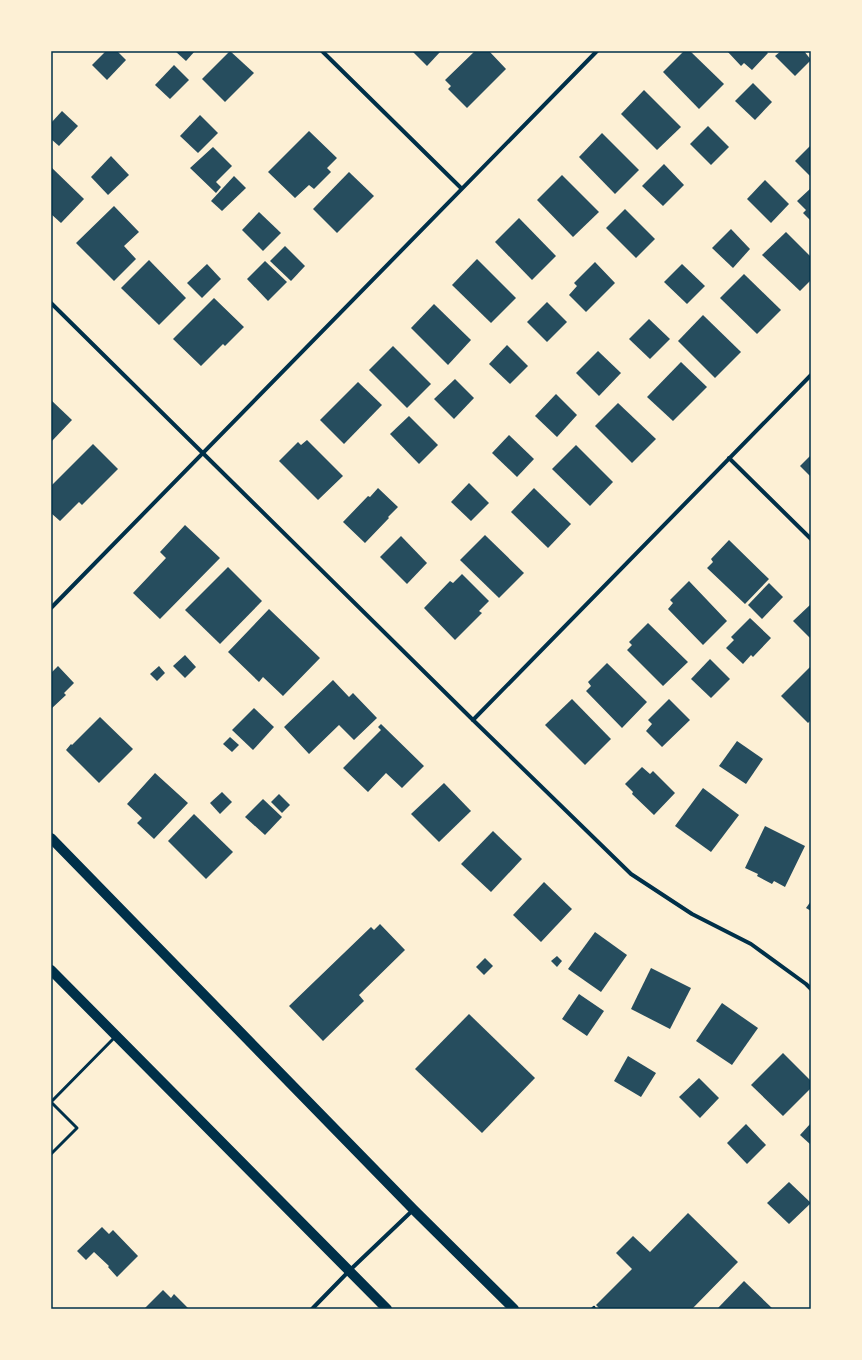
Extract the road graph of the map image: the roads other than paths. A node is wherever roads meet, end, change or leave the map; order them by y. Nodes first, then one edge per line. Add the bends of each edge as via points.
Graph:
1 (322, 51) edge
2 (597, 51) edge
3 (461, 188) junction
4 (51, 303) edge
5 (811, 375) edge
6 (203, 454) junction
7 (729, 458) junction
8 (811, 539) edge
9 (51, 608) edge
10 (472, 720) junction
11 (51, 838) edge
12 (51, 970) edge
13 (811, 989) edge
14 (116, 1036) junction
15 (51, 1103) edge
16 (51, 1154) edge
17 (413, 1209) junction
18 (349, 1271) junction
19 (312, 1309) edge
20 (387, 1309) edge
21 (514, 1309) edge

1 - 3 street
2 - 3 street
3 - 6 street
4 - 6 street
5 - 7 street
6 - 9 street
6 - 10 street
7 - 8 street
7 - 10 street
10 - 13 street via 631,874 692,914 751,944
11 - 17 main road
12 - 14 main road
14 - 15 lane
14 - 18 main road
15 - 16 lane via 77,1128
17 - 18 street
17 - 21 main road
18 - 19 street
18 - 20 main road

